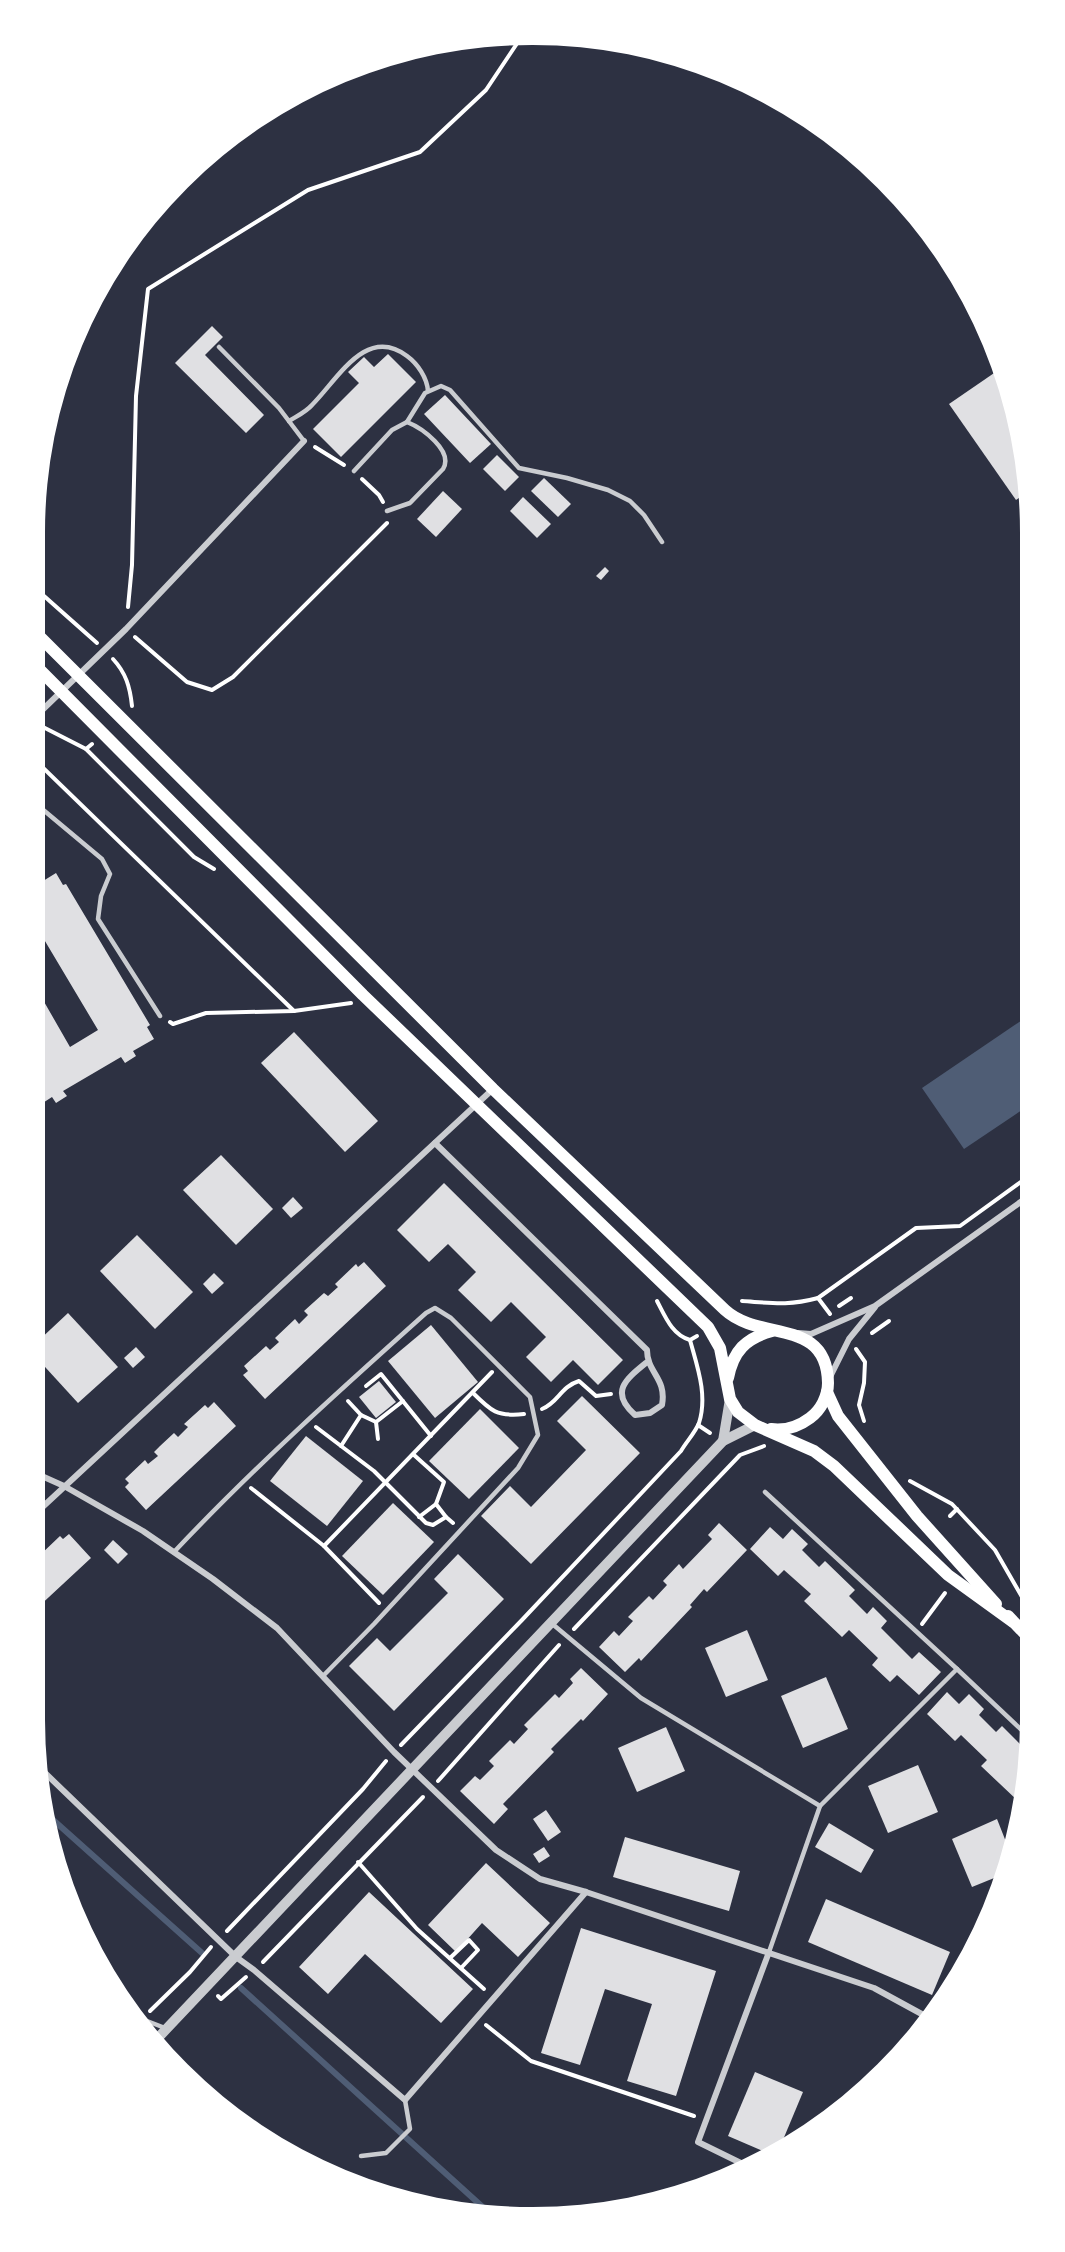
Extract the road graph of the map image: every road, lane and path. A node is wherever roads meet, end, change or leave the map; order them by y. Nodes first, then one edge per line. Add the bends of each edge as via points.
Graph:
1 (516, 46) edge
2 (219, 347) dead end
3 (428, 391) junction
4 (289, 421) junction
5 (407, 422) junction
6 (304, 441) junction
7 (354, 471) junction
8 (387, 511) junction
9 (662, 542) dead end
10 (45, 598) edge
11 (126, 629) junction
12 (45, 643) edge
13 (104, 650) junction
14 (78, 675) junction
15 (45, 676) edge
16 (62, 692) junction
17 (45, 707) edge
18 (132, 707) dead end
19 (45, 728) edge
20 (86, 749) dead end
21 (45, 771) edge
22 (45, 812) edge
23 (361, 1002) dead end
24 (294, 1011) junction
25 (160, 1017) joint
26 (493, 1089) junction
27 (477, 1104) junction
28 (435, 1143) junction
29 (1020, 1183) edge
30 (1020, 1202) edge
31 (818, 1298) junction
32 (735, 1300) dead end
33 (875, 1306) junction
34 (837, 1323) junction
35 (773, 1331) junction
36 (790, 1332) junction
37 (849, 1339) junction
38 (690, 1340) dead end
39 (647, 1362) junction
40 (499, 1365) junction
41 (728, 1381) junction
42 (827, 1387) junction
43 (364, 1388) dead end
44 (622, 1392) junction
45 (338, 1393) junction
46 (473, 1393) junction
47 (356, 1394) dead end
48 (730, 1399) junction
49 (348, 1401) junction
50 (403, 1401) junction
51 (533, 1412) junction
52 (360, 1415) junction
53 (310, 1419) junction
54 (376, 1422) junction
55 (759, 1427) junction
56 (866, 1429) dead end
57 (431, 1436) junction
58 (378, 1439) dead end
59 (723, 1441) junction
60 (770, 1444) dead end
61 (341, 1446) junction
62 (414, 1455) junction
63 (902, 1473) dead end
64 (45, 1478) edge
65 (243, 1482) junction
66 (386, 1484) junction
67 (64, 1486) junction
68 (765, 1492) dead end
69 (45, 1504) edge
70 (436, 1504) junction
71 (957, 1509) junction
72 (419, 1516) junction
73 (950, 1516) dead end
74 (446, 1517) junction
75 (460, 1529) junction
76 (324, 1546) junction
77 (991, 1546) junction
78 (174, 1552) junction
79 (985, 1552) dead end
80 (945, 1593) dead end
81 (1020, 1594) edge
82 (386, 1610) junction
83 (550, 1622) junction
84 (1013, 1622) junction
85 (1020, 1629) edge
86 (916, 1631) junction
87 (567, 1636) junction
88 (957, 1669) junction
89 (322, 1676) junction
90 (1020, 1728) edge
91 (394, 1752) junction
92 (413, 1768) junction
93 (48, 1776) edge
94 (431, 1788) junction
95 (820, 1806) junction
96 (358, 1862) junction
97 (586, 1892) junction
98 (218, 1940) junction
99 (769, 1952) junction
100 (236, 1957) junction
101 (450, 1959) junction
102 (461, 1968) junction
103 (254, 1970) junction
104 (190, 1972) junction
105 (207, 1987) junction
106 (494, 1998) junction
107 (921, 2014) edge
108 (146, 2015) edge
109 (477, 2017) junction
110 (151, 2022) edge
111 (167, 2028) junction
112 (161, 2035) edge
113 (405, 2100) junction
114 (706, 2120) junction
115 (361, 2156) dead end
116 (738, 2161) edge

1 - 11 path via 486,90 420,152 308,190 148,289 136,396 132,565
2 - 4 lane
3 - 4 lane via 427,380 410,358 395,347 378,345 360,354 310,408
3 - 5 lane
3 - 9 lane via 441,386 450,390 519,468 598,487 630,501
4 - 6 lane
5 - 7 lane via 392,430
5 - 8 lane via 433,440 447,457 447,463 410,503
6 - 7 path
6 - 11 street
7 - 8 path via 379,495
8 - 11 path via 388,521 380,532 233,677 212,690 187,682
10 - 13 path
11 - 13 street
12 - 14 main road
13 - 14 street
13 - 18 path via 122,669 130,687
14 - 16 street
14 - 26 main road
15 - 16 main road
16 - 17 street
16 - 27 main road
19 - 20 path
21 - 24 path
22 - 25 lane via 102,859 110,874 101,896 98,919
23 - 24 path
24 - 25 path via 206,1013 173,1024
26 - 27 street
26 - 35 main road via 735,1319
27 - 28 street
27 - 41 main road via 708,1327 720,1348
28 - 39 street via 647,1350
28 - 67 street
29 - 31 path via 960,1226 916,1228
30 - 33 street
31 - 32 path via 774,1305
31 - 34 path
33 - 34 street
33 - 37 street
34 - 36 street via 811,1334
35 - 36 main road
35 - 41 main road via 756,1335 742,1346 730,1364
36 - 42 main road via 817,1349 825,1365
37 - 42 street
37 - 56 path via 865,1362 859,1405
38 - 91 path via 702,1402 698,1425 681,1451
39 - 44 street via 627,1378
39 - 44 street via 659,1377 664,1395 662,1406 635,1415 624,1405
40 - 45 lane via 451,1318 435,1308
40 - 46 path
40 - 51 lane via 530,1397
41 - 48 main road
42 - 55 main road via 823,1403 798,1426 781,1431
42 - 84 main road via 838,1416 916,1515
43 - 50 path via 381,1374
44 - 51 path via 596,1396 579,1382 569,1384 549,1406
45 - 49 path
45 - 53 lane
46 - 51 path via 501,1415
46 - 57 path
47 - 49 path
48 - 55 main road via 738,1412
48 - 59 street
49 - 52 path
50 - 54 path
50 - 57 path
51 - 75 lane via 538,1435 518,1468
52 - 54 path
52 - 61 path
53 - 61 path
53 - 65 lane
54 - 58 path
55 - 59 street
55 - 84 main road via 814,1450 948,1575
57 - 62 path
59 - 83 street
60 - 87 path via 740,1455
61 - 66 path
62 - 66 path
62 - 70 path via 444,1482
63 - 71 path
64 - 67 street
65 - 76 path
65 - 78 lane
66 - 72 path
66 - 76 path
67 - 69 street
67 - 78 street
68 - 86 lane
70 - 72 path
70 - 74 path
71 - 73 path
71 - 77 path
72 - 74 path via 433,1525
74 - 75 path
75 - 82 lane
76 - 82 path
77 - 79 path
77 - 81 path
78 - 89 street via 278,1628
80 - 86 path
82 - 89 lane
83 - 87 lane
83 - 92 street
84 - 85 main road
86 - 88 lane
87 - 94 path
87 - 95 lane via 641,1698
88 - 90 lane
88 - 95 lane
89 - 91 street
91 - 92 street
91 - 98 path
92 - 94 street
92 - 100 street
93 - 98 street
94 - 96 path
94 - 97 street via 496,1850 540,1879
95 - 99 lane
96 - 101 path via 417,1929
96 - 103 path
97 - 99 street
97 - 106 street
98 - 100 street
98 - 104 path
99 - 107 street via 874,1988
99 - 114 street
100 - 103 street
100 - 105 street
101 - 102 path
101 - 102 path via 469,1940 478,1950
102 - 106 path
103 - 105 path via 221,1999
103 - 113 street
104 - 105 path
104 - 108 path
105 - 111 street
106 - 109 street
109 - 113 street
109 - 114 path via 531,2061
110 - 111 lane
111 - 112 street
113 - 115 lane via 410,2129 386,2154
114 - 116 street via 698,2142

